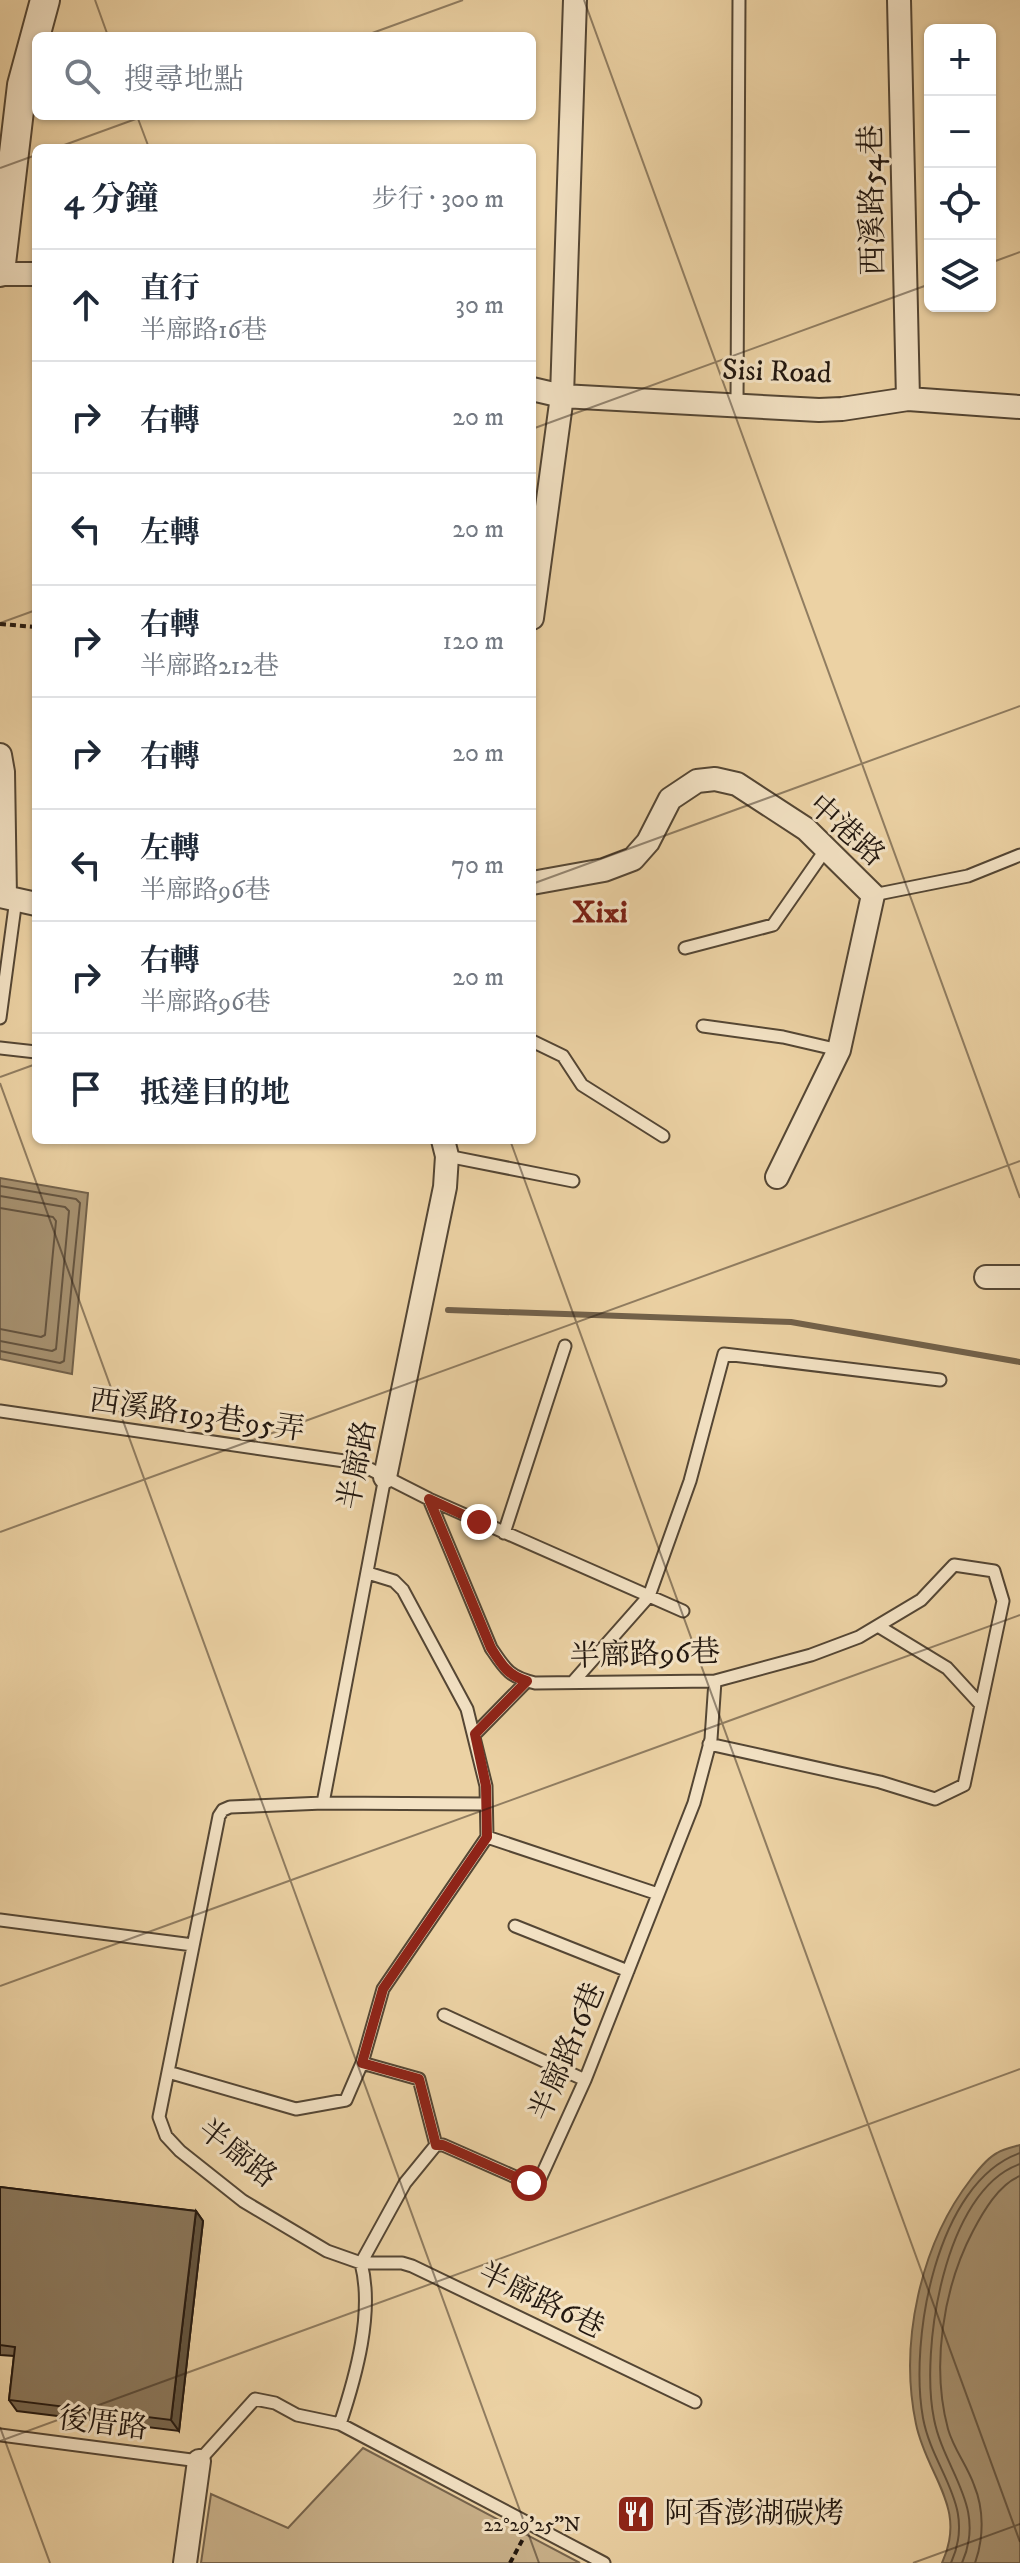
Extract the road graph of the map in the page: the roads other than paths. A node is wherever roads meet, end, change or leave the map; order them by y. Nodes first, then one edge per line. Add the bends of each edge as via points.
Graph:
1 (45, 0) edge
2 (575, 0) edge
3 (739, 0) edge
4 (899, 0) edge
5 (39, 32) edge
6 (29, 86) edge
7 (0, 273) edge
8 (32, 274) edge
9 (536, 390) edge
10 (562, 396) junction
11 (908, 399) junction
12 (737, 404) junction
13 (1020, 407) edge
14 (536, 588) edge
15 (1, 766) edge
16 (826, 849) junction
17 (1020, 855) edge
18 (536, 882) edge
19 (873, 895) junction
20 (14, 899) edge
21 (685, 948) dead end
22 (0, 1018) edge
23 (703, 1026) dead end
24 (536, 1043) edge
25 (0, 1048) edge
26 (839, 1050) junction
27 (32, 1052) edge
28 (663, 1136) dead end
29 (445, 1148) edge
30 (777, 1177) dead end
31 (573, 1181) dead end
32 (986, 1277) dead end
33 (1020, 1277) edge
34 (565, 1346) dead end
35 (940, 1380) dead end
36 (0, 1411) edge
37 (385, 1477) junction
38 (429, 1499) junction
39 (504, 1533) junction
40 (368, 1573) junction
41 (649, 1596) junction
42 (683, 1611) dead end
43 (878, 1626) junction
44 (527, 1681) junction
45 (715, 1681) junction
46 (573, 1682) junction
47 (981, 1705) junction
48 (475, 1734) junction
49 (709, 1744) junction
50 (323, 1803) junction
51 (485, 1804) junction
52 (487, 1837) junction
53 (658, 1894) junction
54 (0, 1920) edge
55 (515, 1926) dead end
56 (193, 1945) junction
57 (628, 1971) junction
58 (444, 2015) dead end
59 (362, 2063) junction
60 (168, 2072) junction
61 (585, 2080) junction
62 (436, 2145) junction
63 (361, 2263) junction
64 (695, 2402) dead end
65 (340, 2424) junction
66 (0, 2435) edge
67 (199, 2461) junction
68 (185, 2563) edge
69 (604, 2563) edge

1 - 5 street
2 - 10 street
3 - 12 lane
4 - 11 street, 西溪路54巷
6 - 7 street
7 - 8 street
9 - 10 street, Sisi Road
10 - 12 street, Sisi Road
10 - 14 street
11 - 12 street, Sisi Road via 842,409
11 - 13 street, Sisi Road
15 - 20 street
16 - 18 street, 中港路 via 806,829 737,784 697,781 670,799 633,859
16 - 19 street, 中港路
16 - 21 lane via 773,925
17 - 19 lane via 968,876
19 - 26 street, 中港路
20 - 22 lane
23 - 26 lane
24 - 28 lane via 563,1056 582,1085
25 - 27 lane
26 - 30 street, 中港路
29 - 31 lane
29 - 37 street, 半廍路 via 445,1187
32 - 33 street
34 - 39 lane
35 - 41 lane via 724,1354 690,1481
36 - 37 lane, 西溪路193巷95弄 via 358,1463
37 - 38 lane, 半廍路96巷
37 - 40 lane, 半廍路
38 - 39 lane, 半廍路96巷
38 - 44 lane, 半廍路96巷 via 491,1648 515,1678
39 - 41 lane, 半廍路96巷
40 - 48 lane via 394,1581 403,1590 467,1709
40 - 50 lane, 半廍路
41 - 42 lane, 半廍路96巷
41 - 46 lane
43 - 45 lane, 半廍路96巷 via 811,1655
43 - 47 lane via 947,1668
43 - 47 lane, 半廍路96巷 via 921,1600 954,1565 994,1571 1003,1601
44 - 46 lane, 半廍路96巷
44 - 48 lane
45 - 46 lane, 半廍路96巷
45 - 49 lane, 半廍路16巷
47 - 49 lane via 964,1785 935,1799
48 - 51 lane
49 - 53 lane, 半廍路16巷 via 694,1803
50 - 51 lane, 半廍路
50 - 56 lane, 半廍路 via 223,1810
51 - 52 lane
52 - 53 lane
52 - 59 lane via 383,1989
53 - 57 lane, 半廍路16巷
54 - 56 lane
55 - 57 lane
56 - 60 lane, 半廍路
57 - 61 lane, 半廍路16巷
58 - 61 lane
59 - 60 lane via 346,2100 296,2109
59 - 62 lane via 419,2079
60 - 63 lane, 半廍路 via 159,2117 166,2136 180,2151 243,2201 327,2251
61 - 62 lane, 半廍路16巷 via 535,2183
62 - 63 lane via 405,2183
63 - 64 lane, 半廍路6巷 via 412,2266
63 - 65 lane via 367,2286 356,2376
65 - 67 lane via 255,2399
65 - 69 lane
66 - 67 lane, 後厝路
67 - 68 street

